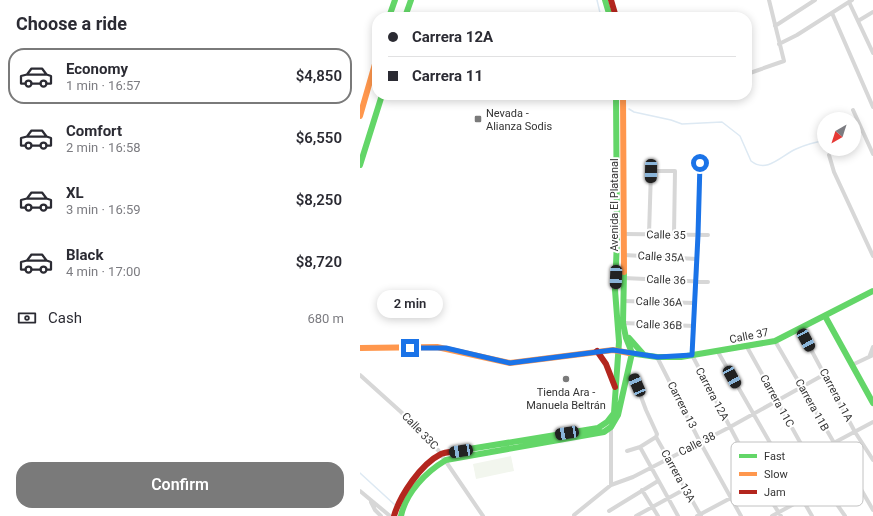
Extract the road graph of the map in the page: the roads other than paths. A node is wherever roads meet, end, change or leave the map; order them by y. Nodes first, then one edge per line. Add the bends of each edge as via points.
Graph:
1 (395, 0) edge
2 (411, 0) edge
3 (605, 0) edge
4 (611, 0) edge
5 (769, 0) edge
6 (814, 0) edge
7 (850, 1) edge
8 (391, 12) edge
9 (407, 12) edge
10 (609, 12) edge
11 (615, 12) edge
12 (873, 12) edge
13 (832, 13) junction
14 (858, 22) junction
15 (775, 26) junction
16 (873, 39) edge
17 (868, 41) junction
18 (779, 44) junction
19 (873, 53) edge
20 (752, 72) edge
21 (372, 74) edge
22 (380, 100) edge
23 (616, 100) edge
24 (623, 100) edge
25 (873, 107) edge
26 (853, 110) dead end
27 (360, 116) edge
28 (619, 148) junction
29 (873, 154) edge
30 (829, 156) edge
31 (700, 163) dead end
32 (360, 165) edge
33 (625, 234) junction
34 (650, 234) junction
35 (674, 234) junction
36 (698, 235) junction
37 (708, 235) dead end
38 (624, 255) junction
39 (873, 256) edge
40 (698, 259) junction
41 (624, 278) junction
42 (697, 281) junction
43 (708, 282) dead end
44 (873, 291) edge
45 (623, 301) junction
46 (695, 303) junction
47 (825, 316) junction
48 (623, 324) junction
49 (694, 326) junction
50 (800, 329) junction
51 (624, 332) junction
52 (775, 341) junction
53 (747, 347) junction
54 (873, 347) edge
55 (360, 348) edge
56 (619, 351) junction
57 (597, 352) junction
58 (718, 352) junction
59 (632, 353) junction
60 (692, 355) junction
61 (871, 355) edge
62 (646, 356) junction
63 (658, 357) junction
64 (852, 365) junction
65 (627, 374) junction
66 (824, 374) junction
67 (360, 375) edge
68 (803, 387) junction
69 (616, 391) junction
70 (778, 401) junction
71 (873, 403) edge
72 (753, 414) junction
73 (873, 422) edge
74 (611, 427) junction
75 (730, 427) junction
76 (855, 432) junction
77 (656, 437) junction
78 (700, 442) junction
79 (738, 442) edge
80 (769, 442) edge
81 (800, 442) edge
82 (832, 442) edge
83 (835, 442) edge
84 (861, 442) edge
85 (863, 444) edge
86 (640, 447) junction
87 (627, 451) dead end
88 (442, 454) junction
89 (669, 458) junction
90 (446, 460) junction
91 (873, 460) edge
92 (651, 468) junction
93 (658, 481) junction
94 (611, 485) junction
95 (685, 489) junction
96 (642, 490) junction
97 (360, 491) edge
98 (863, 493) edge
99 (668, 498) junction
100 (730, 498) joint
101 (371, 500) junction
102 (402, 501) junction
103 (735, 506) edge
104 (793, 506) edge
105 (806, 506) edge
106 (838, 506) edge
107 (653, 507) junction
108 (873, 510) edge
109 (609, 511) dead end
110 (780, 514) edge
111 (574, 515) edge
112 (381, 516) edge
113 (390, 516) edge
114 (394, 516) edge
115 (401, 516) edge
116 (483, 516) edge
117 (636, 516) edge
118 (658, 516) edge
119 (678, 516) edge
120 (699, 516) edge
121 (741, 516) edge
122 (772, 516) edge
123 (812, 516) edge
124 (845, 516) edge

1 - 8 main road
2 - 9 main road
3 - 10 main road
4 - 11 main road
5 - 15 street
6 - 15 street
7 - 13 street
7 - 14 street
12 - 14 street
13 - 18 street
13 - 25 street
14 - 17 street
15 - 18 street
16 - 17 street
17 - 19 street
18 - 20 street via 784,61
21 - 27 main road
22 - 32 main road
23 - 28 main road, Avenida El Platanal
24 - 28 main road, Avenida El Platanal
26 - 29 street
28 - 33 main road, Avenida El Platanal
28 - 56 main road, Avenida El Platanal via 615,290
30 - 39 street via 834,172
31 - 36 street, Carrera 12A
33 - 34 street, Calle 35
33 - 38 main road, Avenida El Platanal
34 - 35 street, Calle 35
34 - 35 street via 651,171 675,171
35 - 36 street, Calle 35
36 - 37 street, Calle 35
36 - 40 street, Carrera 12A
38 - 40 street, Calle 35A
38 - 41 main road, Avenida El Platanal
40 - 42 street, Carrera 12A
41 - 42 street, Calle 36
41 - 45 main road, Avenida El Platanal
42 - 43 street, Calle 36
42 - 46 street, Carrera 12A
44 - 47 main road, Calle 37
45 - 46 street, Calle 36A
45 - 48 main road, Avenida El Platanal
46 - 49 street, Carrera 12A
47 - 50 main road, Calle 37
47 - 64 main road
48 - 49 street, Calle 36B
48 - 51 main road, Avenida El Platanal
49 - 60 street, Carrera 12A
50 - 52 main road, Calle 37
50 - 66 street, Carrera 11A
51 - 59 main road, Avenida El Platanal
51 - 62 main road
52 - 53 main road, Calle 37
52 - 68 street, Carrera 11B
53 - 58 main road, Calle 37
53 - 70 street, Carrera 11C
54 - 61 street
55 - 57 main road, Calle 37 via 437,347 510,363
56 - 57 main road, Calle 37
56 - 59 main road, Calle 37
56 - 69 main road, Avenida El Platanal
57 - 69 main road via 606,364
58 - 60 main road, Calle 37
58 - 72 street
59 - 62 main road, Calle 37
59 - 65 main road
60 - 63 main road, Calle 37
60 - 75 street, Carrera 12A
61 - 64 street
62 - 63 main road, Calle 37
63 - 78 street, Carrera 13
64 - 71 main road
65 - 74 main road via 618,415
65 - 77 street, Carrera 13A via 634,378
66 - 68 street, Calle 38
66 - 76 street, Carrera 11A
67 - 88 street, Calle 33C
68 - 70 street, Calle 38
68 - 82 street, Carrera 11B
69 - 88 main road, Avenida El Platanal via 614,413 603,426
70 - 72 street, Calle 38
70 - 81 street, Carrera 11C
72 - 75 street, Calle 38
72 - 80 street
73 - 76 street
74 - 90 main road, Avenida El Platanal via 604,432
74 - 94 street
75 - 78 street, Calle 38
75 - 79 street, Carrera 12A
76 - 83 street
76 - 84 street, Carrera 11A
77 - 86 street
77 - 89 street, Carrera 13A
78 - 89 street, Calle 38
78 - 100 street, Carrera 13
85 - 91 street, Carrera 11A
86 - 87 street
86 - 92 street
88 - 90 street, Calle 33C
88 - 102 main road, Avenida El Platanal via 428,465
89 - 92 street, Calle 38
89 - 95 street, Carrera 13A
90 - 102 main road, Avenida El Platanal via 434,467
90 - 116 street, Calle 33C
92 - 93 street
92 - 94 street, Calle 38
93 - 96 street
93 - 99 street
94 - 111 street, Calle 38
95 - 99 street
95 - 120 street, Carrera 13A
96 - 107 street
96 - 109 street
97 - 101 street
98 - 108 street, Carrera 11B
99 - 107 street
99 - 119 street
100 - 120 street
101 - 112 street
101 - 113 street
102 - 114 main road, Avenida El Platanal
102 - 115 main road, Avenida El Platanal
103 - 121 street, Carrera 13
104 - 110 street
105 - 123 street
106 - 124 street, Carrera 11C
107 - 117 street
107 - 118 street
110 - 122 street

